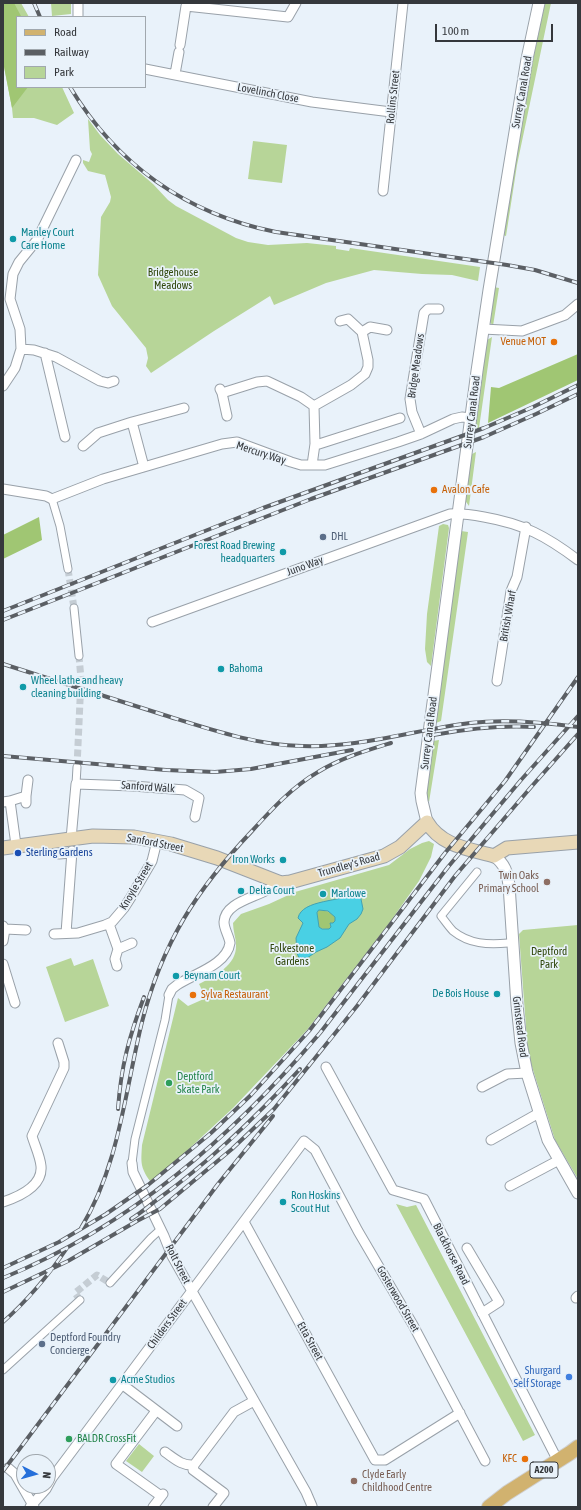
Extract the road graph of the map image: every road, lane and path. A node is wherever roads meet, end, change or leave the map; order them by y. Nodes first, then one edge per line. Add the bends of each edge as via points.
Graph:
1 (78, 3) edge
2 (296, 3) edge
3 (403, 3) edge
4 (539, 3) edge
5 (78, 16) edge
6 (146, 69) edge
7 (175, 74) junction
8 (391, 112) junction
9 (76, 160) dead end
10 (383, 191) dead end
11 (578, 304) edge
12 (439, 310) dead end
13 (340, 321) dead end
14 (483, 329) junction
15 (387, 330) dead end
16 (362, 332) junction
17 (21, 349) junction
18 (45, 353) junction
19 (114, 381) dead end
20 (3, 386) edge
21 (314, 406) junction
22 (184, 408) dead end
23 (227, 416) dead end
24 (400, 418) dead end
25 (471, 418) junction
26 (132, 422) junction
27 (421, 434) junction
28 (65, 437) dead end
29 (314, 444) junction
30 (83, 446) dead end
31 (312, 465) junction
32 (144, 467) junction
33 (3, 489) edge
34 (52, 499) junction
35 (458, 513) junction
36 (526, 527) junction
37 (578, 560) edge
38 (68, 569) tunnel mouth
39 (74, 608) tunnel mouth
40 (152, 622) dead end
41 (79, 656) tunnel mouth
42 (497, 681) dead end
43 (77, 767) tunnel mouth
44 (28, 780) dead end
45 (76, 784) junction
46 (6, 801) edge
47 (195, 817) dead end
48 (427, 822) junction
49 (157, 841) junction
50 (578, 842) edge
51 (16, 846) junction
52 (3, 848) edge
53 (71, 848) junction
54 (59, 854) dead end
55 (494, 856) junction
56 (477, 872) dead end
57 (278, 882) junction
58 (109, 924) junction
59 (4, 928) edge
60 (26, 930) dead end
61 (66, 933) junction
62 (54, 934) dead end
63 (3, 941) edge
64 (132, 943) dead end
65 (508, 943) dead end
66 (118, 948) junction
67 (3, 964) edge
68 (117, 966) dead end
69 (169, 998) joint
70 (15, 1003) dead end
71 (58, 1043) dead end
72 (326, 1067) dead end
73 (527, 1073) junction
74 (482, 1088) dead end
75 (539, 1113) junction
76 (491, 1140) dead end
77 (304, 1141) joint
78 (559, 1160) junction
79 (132, 1163) joint
80 (510, 1186) dead end
81 (578, 1193) edge
82 (3, 1202) edge
83 (244, 1222) junction
84 (161, 1230) junction
85 (468, 1248) dead end
86 (110, 1283) dead end
87 (192, 1290) junction
88 (80, 1300) tunnel mouth
89 (482, 1313) junction
90 (3, 1370) edge
91 (123, 1385) junction
92 (254, 1401) junction
93 (156, 1411) junction
94 (460, 1413) junction
95 (177, 1426) dead end
96 (578, 1447) edge
97 (165, 1452) dead end
98 (484, 1461) dead end
99 (558, 1461) junction
100 (194, 1465) junction
101 (8, 1468) dead end
102 (32, 1506) edge
103 (153, 1507) edge
104 (213, 1507) edge
105 (311, 1507) edge
106 (489, 1507) edge

1 - 5 street
2 - 7 street via 288,17 186,6
3 - 8 street, Rollins Street
4 - 14 street, Surrey Canal Road via 527,59
6 - 7 street, Lovelinch Close
7 - 8 street, Lovelinch Close via 312,102
8 - 10 street, Rollins Street
9 - 17 street via 37,240 19,262 13,274 10,299 20,329
11 - 14 street via 565,315 522,331
12 - 27 street, Bridge Meadows via 428,309 424,313 410,399
13 - 16 street via 348,319
14 - 25 street, Surrey Canal Road
15 - 16 street via 370,327
16 - 21 street via 368,360 365,374
17 - 18 street
17 - 20 street via 15,368
18 - 19 street via 100,381
18 - 28 street
21 - 23 street via 267,381 257,382 221,391
21 - 29 street
22 - 26 street
24 - 29 street
25 - 27 street, Mercury Way via 453,419
25 - 35 street, Surrey Canal Road
26 - 30 street via 98,433
26 - 32 street
27 - 31 street, Mercury Way via 325,465
29 - 31 street
31 - 32 street, Mercury Way via 291,462 237,442
32 - 34 street, Mercury Way via 103,479
33 - 34 street
34 - 38 street
35 - 36 street
35 - 40 street, Juno Way via 432,520
35 - 48 street, Surrey Canal Road via 421,793
36 - 37 street via 556,543
36 - 42 street, British Wharf via 517,577 511,591
39 - 41 street
43 - 45 street
44 - 46 street via 25,798
45 - 47 street, Sanford Walk via 185,790 199,798
45 - 53 street
46 - 51 street
48 - 55 main road via 443,840
48 - 57 main road, Trundley's Road via 400,847 384,856 290,882
49 - 53 main road, Sanford Street via 134,837 93,836
49 - 57 main road, Sanford Street via 217,858
49 - 58 street, Knoyle Street via 152,861 126,906
50 - 55 main road via 507,848
51 - 52 main road, Sanford Street
51 - 53 main road, Sanford Street
53 - 54 street
53 - 61 street
55 - 73 street, Grinstead Road via 507,870 517,1005
56 - 65 street via 441,916 452,930 465,938 487,945
57 - 69 street, Trundley's Road via 272,888 232,907 224,919 230,943 226,953 212,966 177,985 172,989
58 - 61 street, Knoyle Street via 78,934
58 - 66 street
59 - 60 street
59 - 63 street
61 - 62 street, Knoyle Street
64 - 66 street
66 - 68 street via 115,959
67 - 70 street
69 - 79 street, Rolt Street via 135,1139
71 - 82 street via 64,1068 32,1136 41,1168 39,1177 26,1192
72 - 89 street, Blackhorse Road via 393,1190 424,1199
73 - 74 street via 507,1074
73 - 75 street, Grinstead Road
75 - 76 street
75 - 78 street, Grinstead Road via 548,1140
77 - 83 street, Childers Street
77 - 94 street, Gosterwood Street via 315,1150
78 - 80 street
78 - 81 street, Grinstead Road
79 - 84 street, Rolt Street via 134,1174
83 - 87 street, Childers Street
83 - 94 street, Etta Street via 375,1460 385,1460
84 - 86 street
84 - 87 street, Rolt Street via 172,1256
85 - 89 street via 499,1302
87 - 91 street, Childers Street
87 - 92 street, Rolt Street
88 - 90 street
89 - 99 street, Blackhorse Road
91 - 93 street
91 - 102 street, Childers Street
92 - 100 street via 234,1412
92 - 105 street, Rolt Street via 306,1492
93 - 95 street
93 - 103 street via 116,1464 162,1495
94 - 98 street, Gosterwood Street
96 - 99 main road, A200
97 - 100 street via 181,1463
99 - 106 main road, A200
100 - 104 street via 194,1470 226,1490
101 - 102 street via 15,1474

